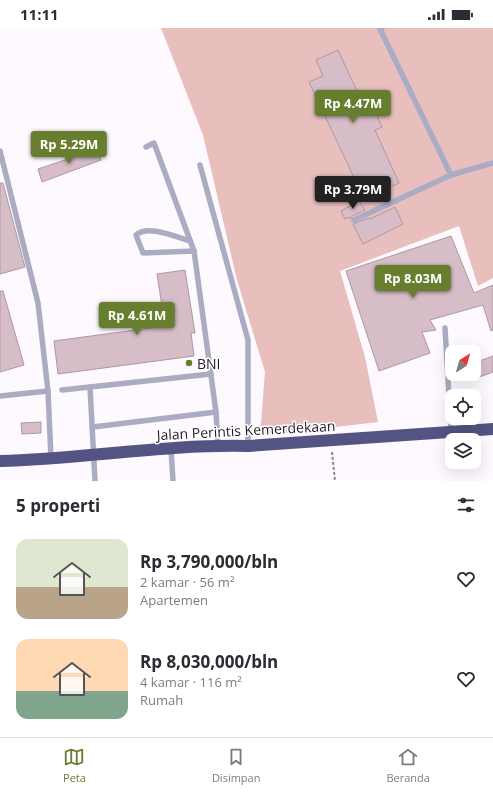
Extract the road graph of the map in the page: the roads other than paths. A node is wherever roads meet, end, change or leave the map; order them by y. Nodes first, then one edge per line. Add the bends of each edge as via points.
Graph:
1 (382, 28) edge
2 (146, 147) dead end
3 (0, 151) edge
4 (493, 163) edge
5 (200, 165) dead end
6 (450, 174) junction
7 (354, 220) dead end
8 (190, 241) junction
9 (194, 251) junction
10 (445, 328) dead end
11 (211, 374) junction
12 (90, 387) junction
13 (62, 390) dead end
14 (48, 391) junction
15 (0, 396) edge
16 (216, 412) junction
17 (93, 427) junction
18 (493, 429) edge
19 (451, 431) junction
20 (218, 446) junction
21 (248, 446) junction
22 (171, 448) junction
23 (94, 454) junction
24 (51, 458) junction
25 (0, 462) edge
26 (95, 481) edge
27 (172, 481) edge

1 - 6 lane via 380,30
2 - 8 lane via 154,143
3 - 14 lane via 38,303
4 - 6 lane
5 - 21 lane via 248,340
6 - 7 lane
8 - 9 lane
8 - 9 lane via 146,230 136,235 143,253
9 - 11 lane
10 - 19 lane
11 - 12 lane
11 - 16 lane
12 - 13 lane
12 - 17 lane
14 - 15 lane
14 - 24 lane
16 - 17 lane
16 - 20 lane
17 - 23 lane
18 - 19 highway, Jalan Perintis Kemerdekaan
19 - 21 highway, Jalan Perintis Kemerdekaan
20 - 21 highway, Jalan Perintis Kemerdekaan
20 - 22 highway, Jalan Perintis Kemerdekaan
22 - 23 highway, Jalan Perintis Kemerdekaan
22 - 27 lane
23 - 24 highway, Jalan Perintis Kemerdekaan
23 - 26 lane
24 - 25 highway, Jalan Perintis Kemerdekaan

